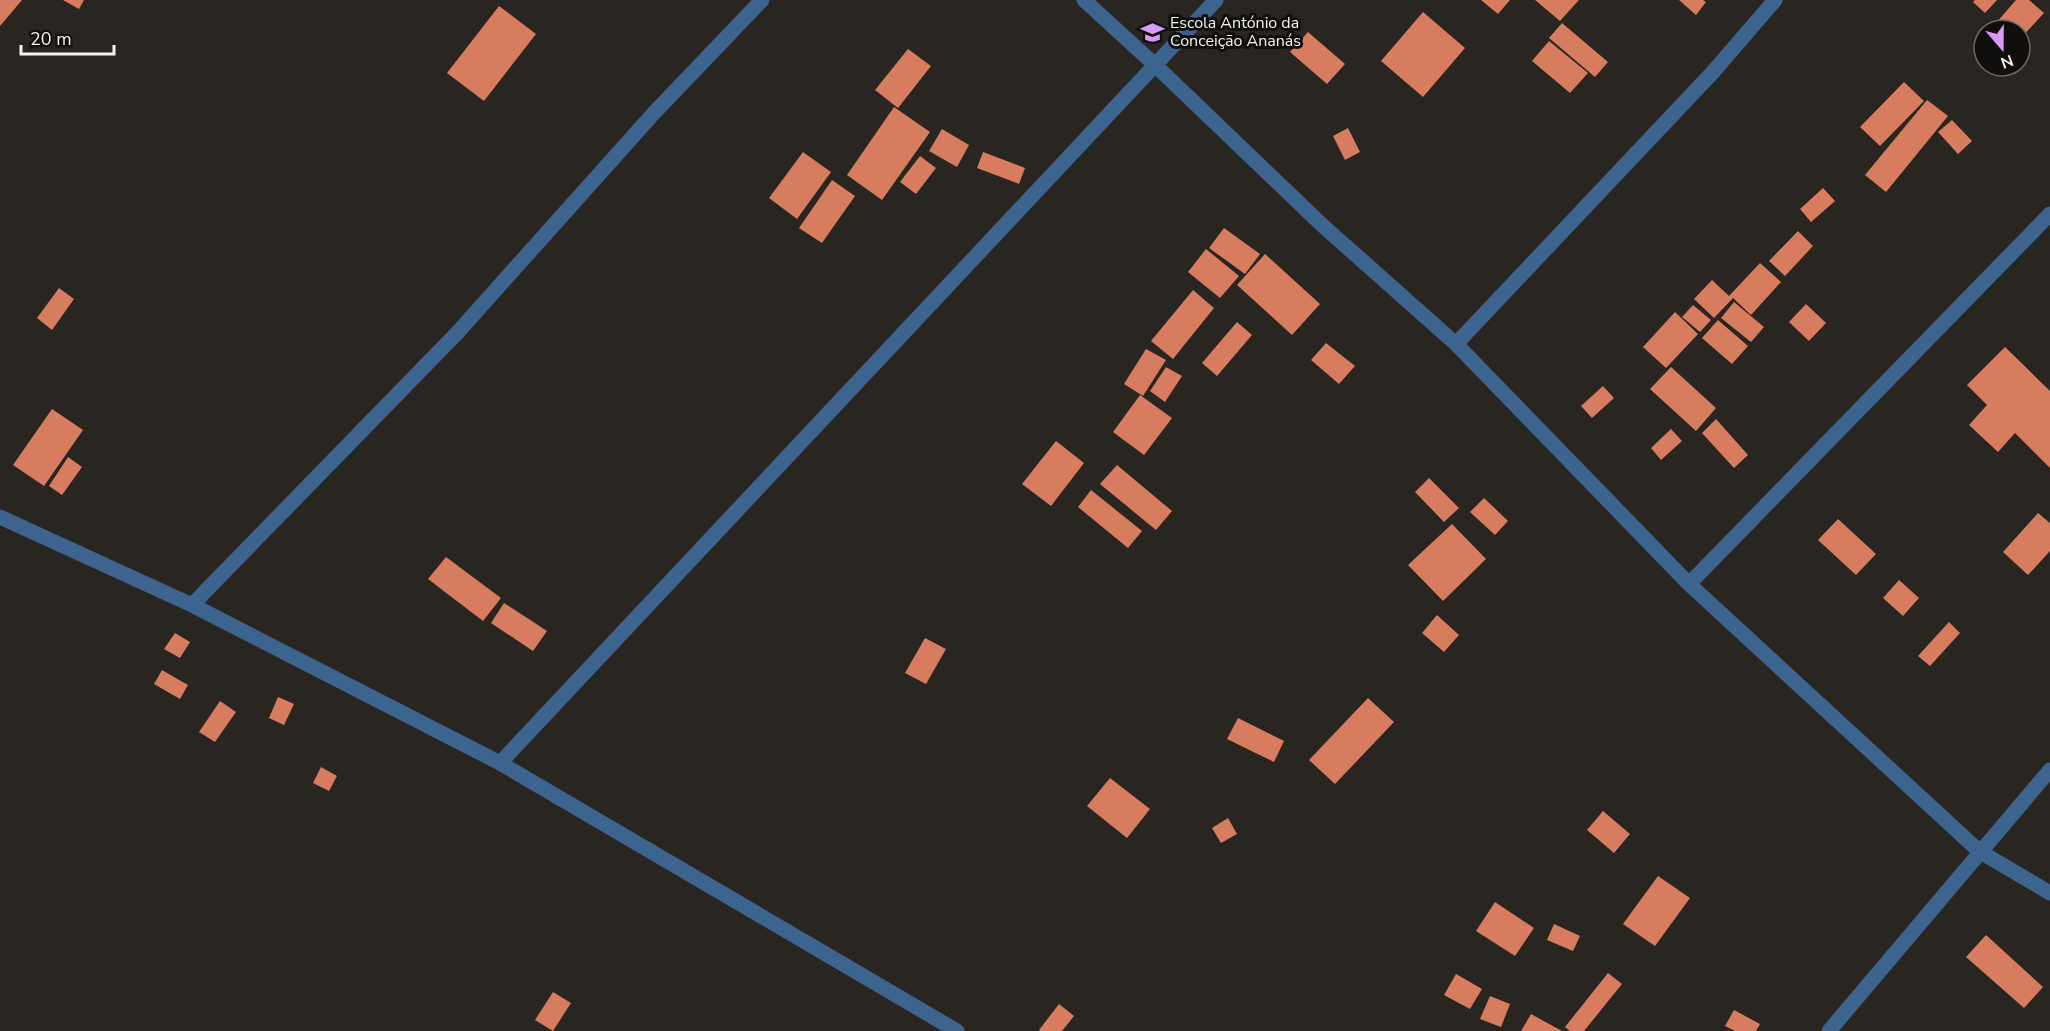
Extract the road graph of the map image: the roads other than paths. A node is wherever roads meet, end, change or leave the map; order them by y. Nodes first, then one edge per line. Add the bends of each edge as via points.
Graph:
1 (762, 0) edge
2 (1084, 0) edge
3 (1216, 0) edge
4 (1775, 0) edge
5 (1155, 65) junction
6 (2050, 214) edge
7 (1456, 344) junction
8 (0, 517) edge
9 (1689, 584) junction
10 (192, 605) junction
11 (500, 763) junction
12 (2050, 770) edge
13 (1979, 852) junction
14 (2050, 893) edge
15 (957, 1031) edge
16 (1829, 1031) edge

1 - 10 street via 653,114 458,332
2 - 5 street
3 - 5 street
4 - 7 street via 1713,72
5 - 7 street via 1323,225
5 - 11 street
6 - 9 street
7 - 9 street
8 - 10 street
9 - 13 street
10 - 11 street
11 - 15 street
12 - 13 street
13 - 14 street
13 - 16 street

